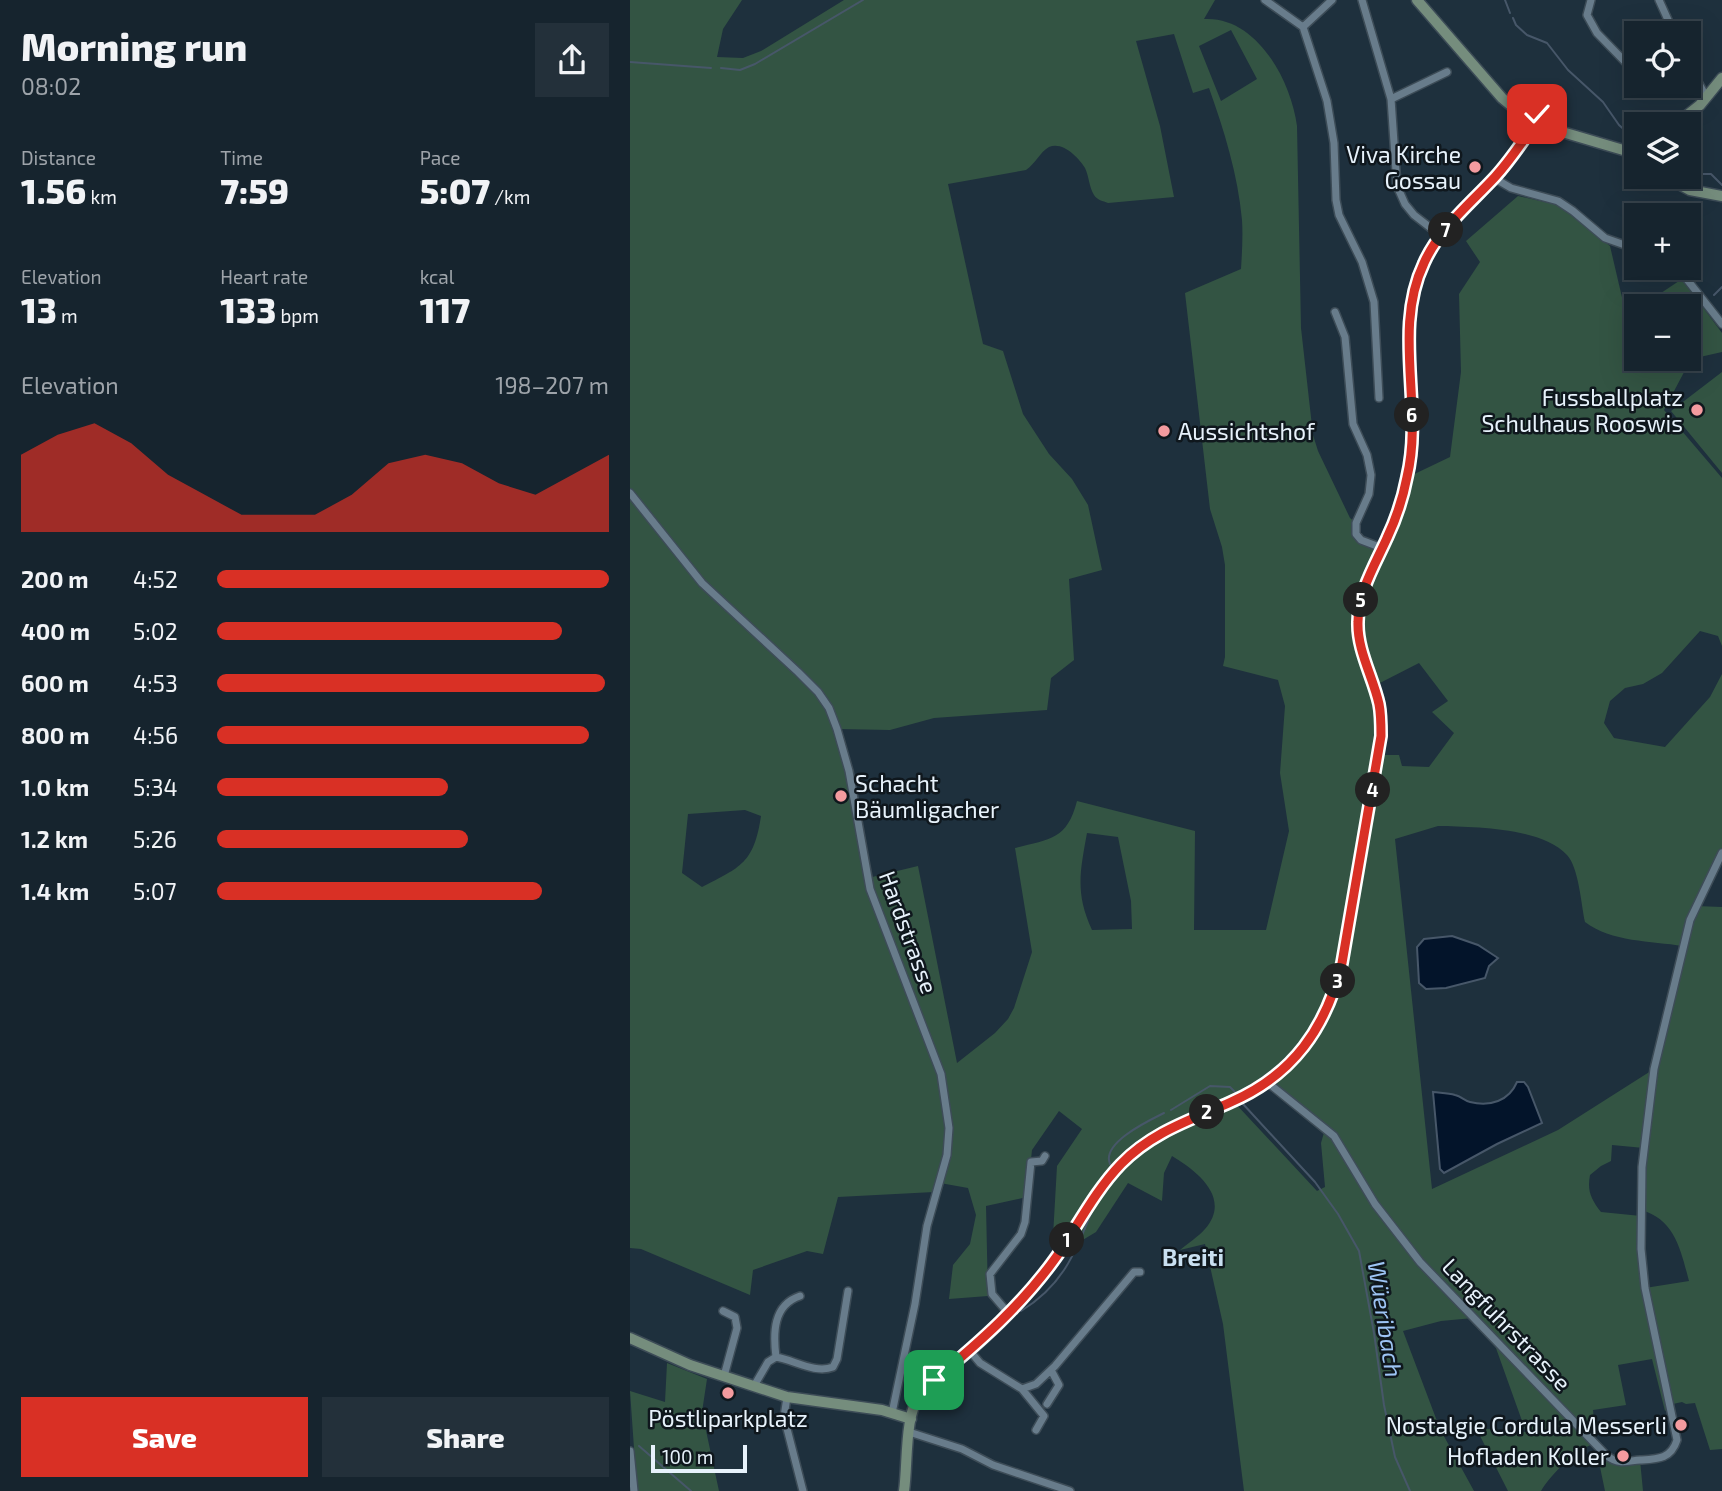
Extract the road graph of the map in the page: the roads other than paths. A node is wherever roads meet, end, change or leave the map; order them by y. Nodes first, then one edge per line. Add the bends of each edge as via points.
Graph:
1 (1265, 0) edge
2 (1332, 0) edge
3 (1362, 0) edge
4 (1417, 0) edge
5 (1591, 0) edge
6 (1659, 0) edge
7 (1669, 21) edge
8 (1303, 27) junction
9 (1624, 60) edge
10 (1447, 72) dead end
11 (1722, 78) edge
12 (1701, 87) edge
13 (1707, 98) junction
14 (1391, 99) junction
15 (1690, 112) edge
16 (1526, 118) junction
17 (1542, 126) junction
18 (1530, 131) junction
19 (1624, 150) edge
20 (1494, 178) junction
21 (1688, 189) edge
22 (1722, 196) edge
23 (1441, 236) junction
24 (1624, 244) edge
25 (1687, 280) edge
26 (1335, 312) dead end
27 (1722, 324) edge
28 (1379, 398) dead end
29 (630, 493) edge
30 (1382, 548) junction
31 (1722, 853) edge
32 (1267, 1082) junction
33 (1045, 1156) dead end
34 (1140, 1272) dead end
35 (848, 1291) dead end
36 (800, 1296) dead end
37 (723, 1311) dead end
38 (1009, 1314) junction
39 (630, 1338) edge
40 (970, 1351) junction
41 (776, 1357) junction
42 (1051, 1370) junction
43 (724, 1376) junction
44 (754, 1386) junction
45 (1022, 1388) junction
46 (787, 1397) junction
47 (1047, 1404) dead end
48 (892, 1413) junction
49 (911, 1419) junction
50 (1036, 1430) dead end
51 (909, 1432) junction
52 (630, 1451) edge
53 (634, 1491) edge
54 (803, 1491) edge
55 (904, 1491) edge
56 (1070, 1491) edge

1 - 8 street
2 - 8 street
3 - 14 street
4 - 16 street via 1502,98
5 - 9 street via 1587,15 1597,33
6 - 7 street
8 - 28 street via 1327,101 1339,215 1362,262 1374,302
10 - 14 street
11 - 13 street
12 - 13 street
13 - 15 street
14 - 23 street via 1397,186 1414,215
16 - 17 street via 1539,116
16 - 18 street
17 - 18 street
17 - 19 street
18 - 20 street
20 - 23 street
20 - 24 street via 1511,188 1558,201 1605,238
21 - 22 street
23 - 30 street via 1425,260 1412,295 1412,443 1408,476
25 - 27 street
26 - 30 street via 1345,337 1353,424 1371,475 1356,534
29 - 48 street, Hardstrasse via 702,583 808,682 829,708 849,771 870,889 942,1074 949,1128 947,1155 927,1226
30 - 32 street via 1367,580 1358,623 1380,707 1381,736 1342,963 1335,993 1307,1044
31 - 32 street, Langfuhrstrasse via 1690,920 1654,1069 1642,1167 1645,1288 1677,1440 1668,1455 1623,1463 1607,1456 1420,1262 1375,1204 1334,1136
32 - 38 street via 1172,1126 1138,1148 1104,1184 1057,1255
33 - 38 street via 1031,1162 1021,1234 990,1274 992,1294
34 - 42 street via 1134,1272
35 - 41 street via 833,1367
36 - 41 street via 784,1305 777,1318
37 - 43 street via 734,1317 737,1328
38 - 40 street
39 - 43 street
40 - 45 street
40 - 49 street via 917,1397
41 - 44 street
42 - 45 street via 1036,1384
42 - 47 street via 1059,1385
43 - 44 street
44 - 46 street
45 - 50 street via 1044,1416
46 - 48 street
46 - 54 street via 784,1417
48 - 49 street
49 - 51 street
51 - 55 street
51 - 56 street
52 - 53 street

